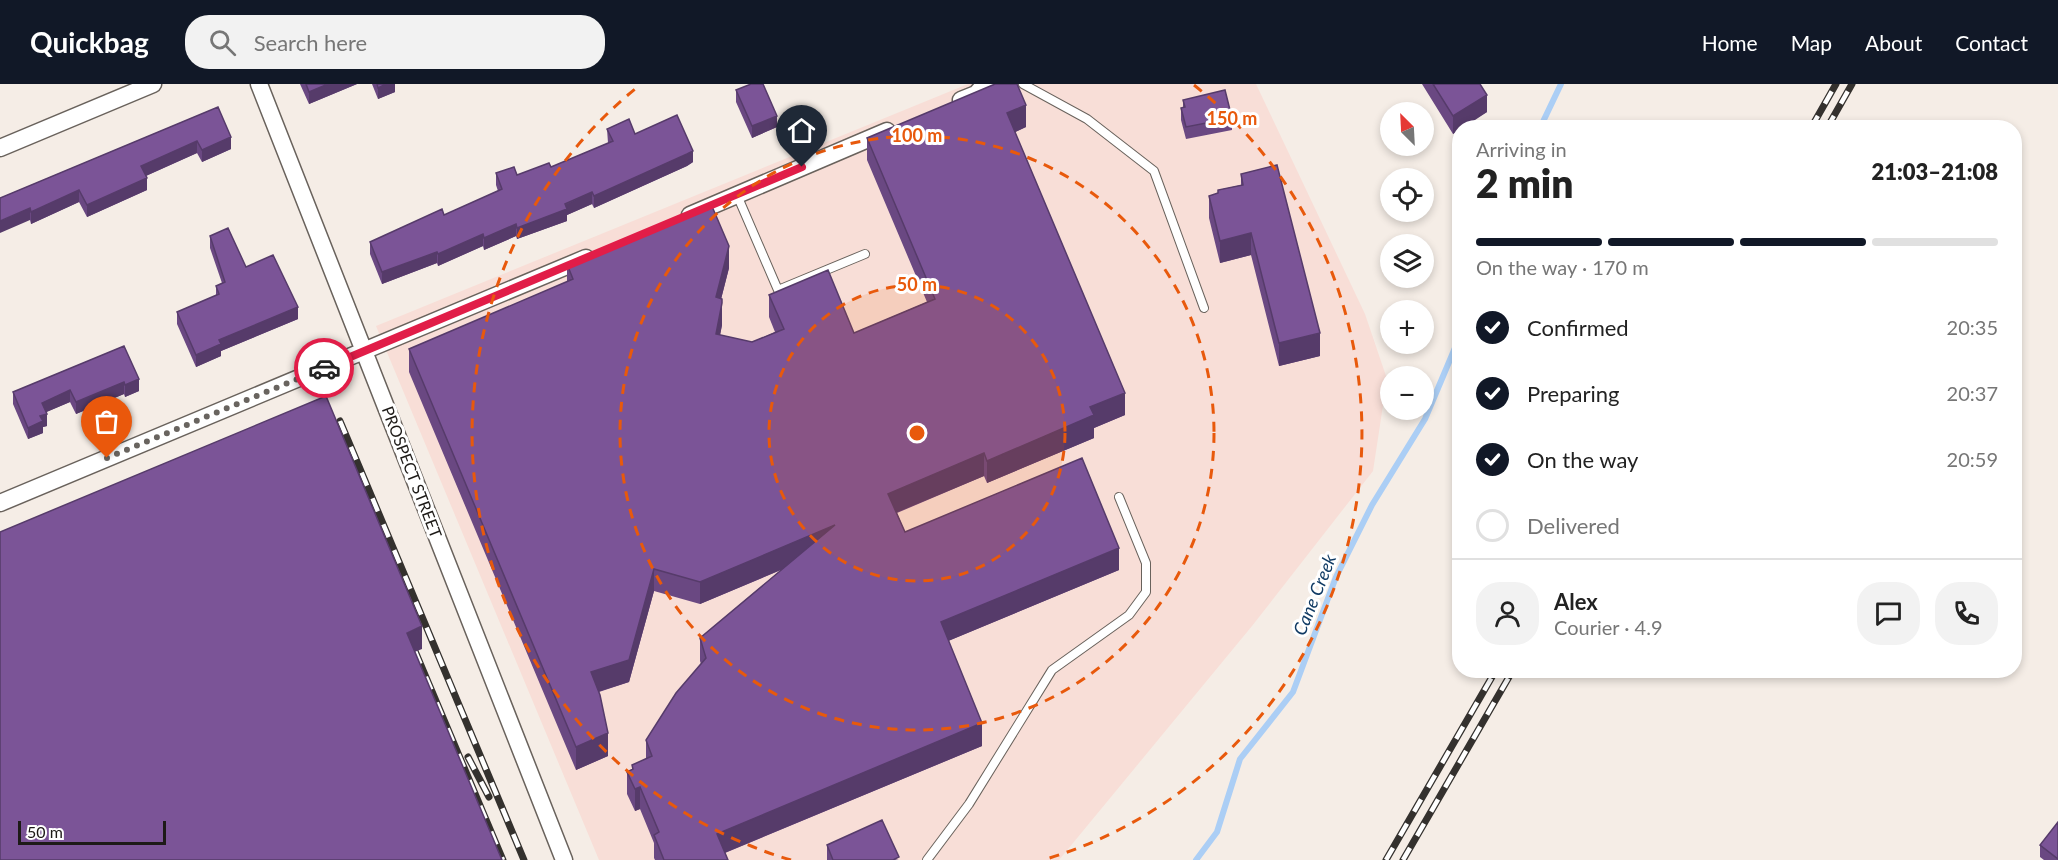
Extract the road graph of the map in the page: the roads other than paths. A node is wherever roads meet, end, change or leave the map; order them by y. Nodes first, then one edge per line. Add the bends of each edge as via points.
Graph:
1 (153, 84) edge
2 (259, 84) edge
3 (985, 84) edge
4 (1023, 84) edge
5 (943, 108) edge
6 (900, 126) edge
7 (0, 148) edge
8 (737, 195) junction
9 (672, 222) edge
10 (606, 250) edge
11 (865, 254) dead end
12 (1204, 308) dead end
13 (365, 351) junction
14 (1119, 496) dead end
15 (0, 503) edge
16 (564, 860) edge
17 (927, 860) edge

1 - 7 street
2 - 13 street, PROSPECT STREET
3 - 5 street via 976,94
4 - 12 lane via 1087,119 1154,171
6 - 8 street
8 - 9 street
8 - 11 lane via 778,290
10 - 13 street
13 - 15 street
13 - 16 street, PROSPECT STREET
14 - 17 lane via 1146,563 1146,592 1129,615 1052,670 969,804

